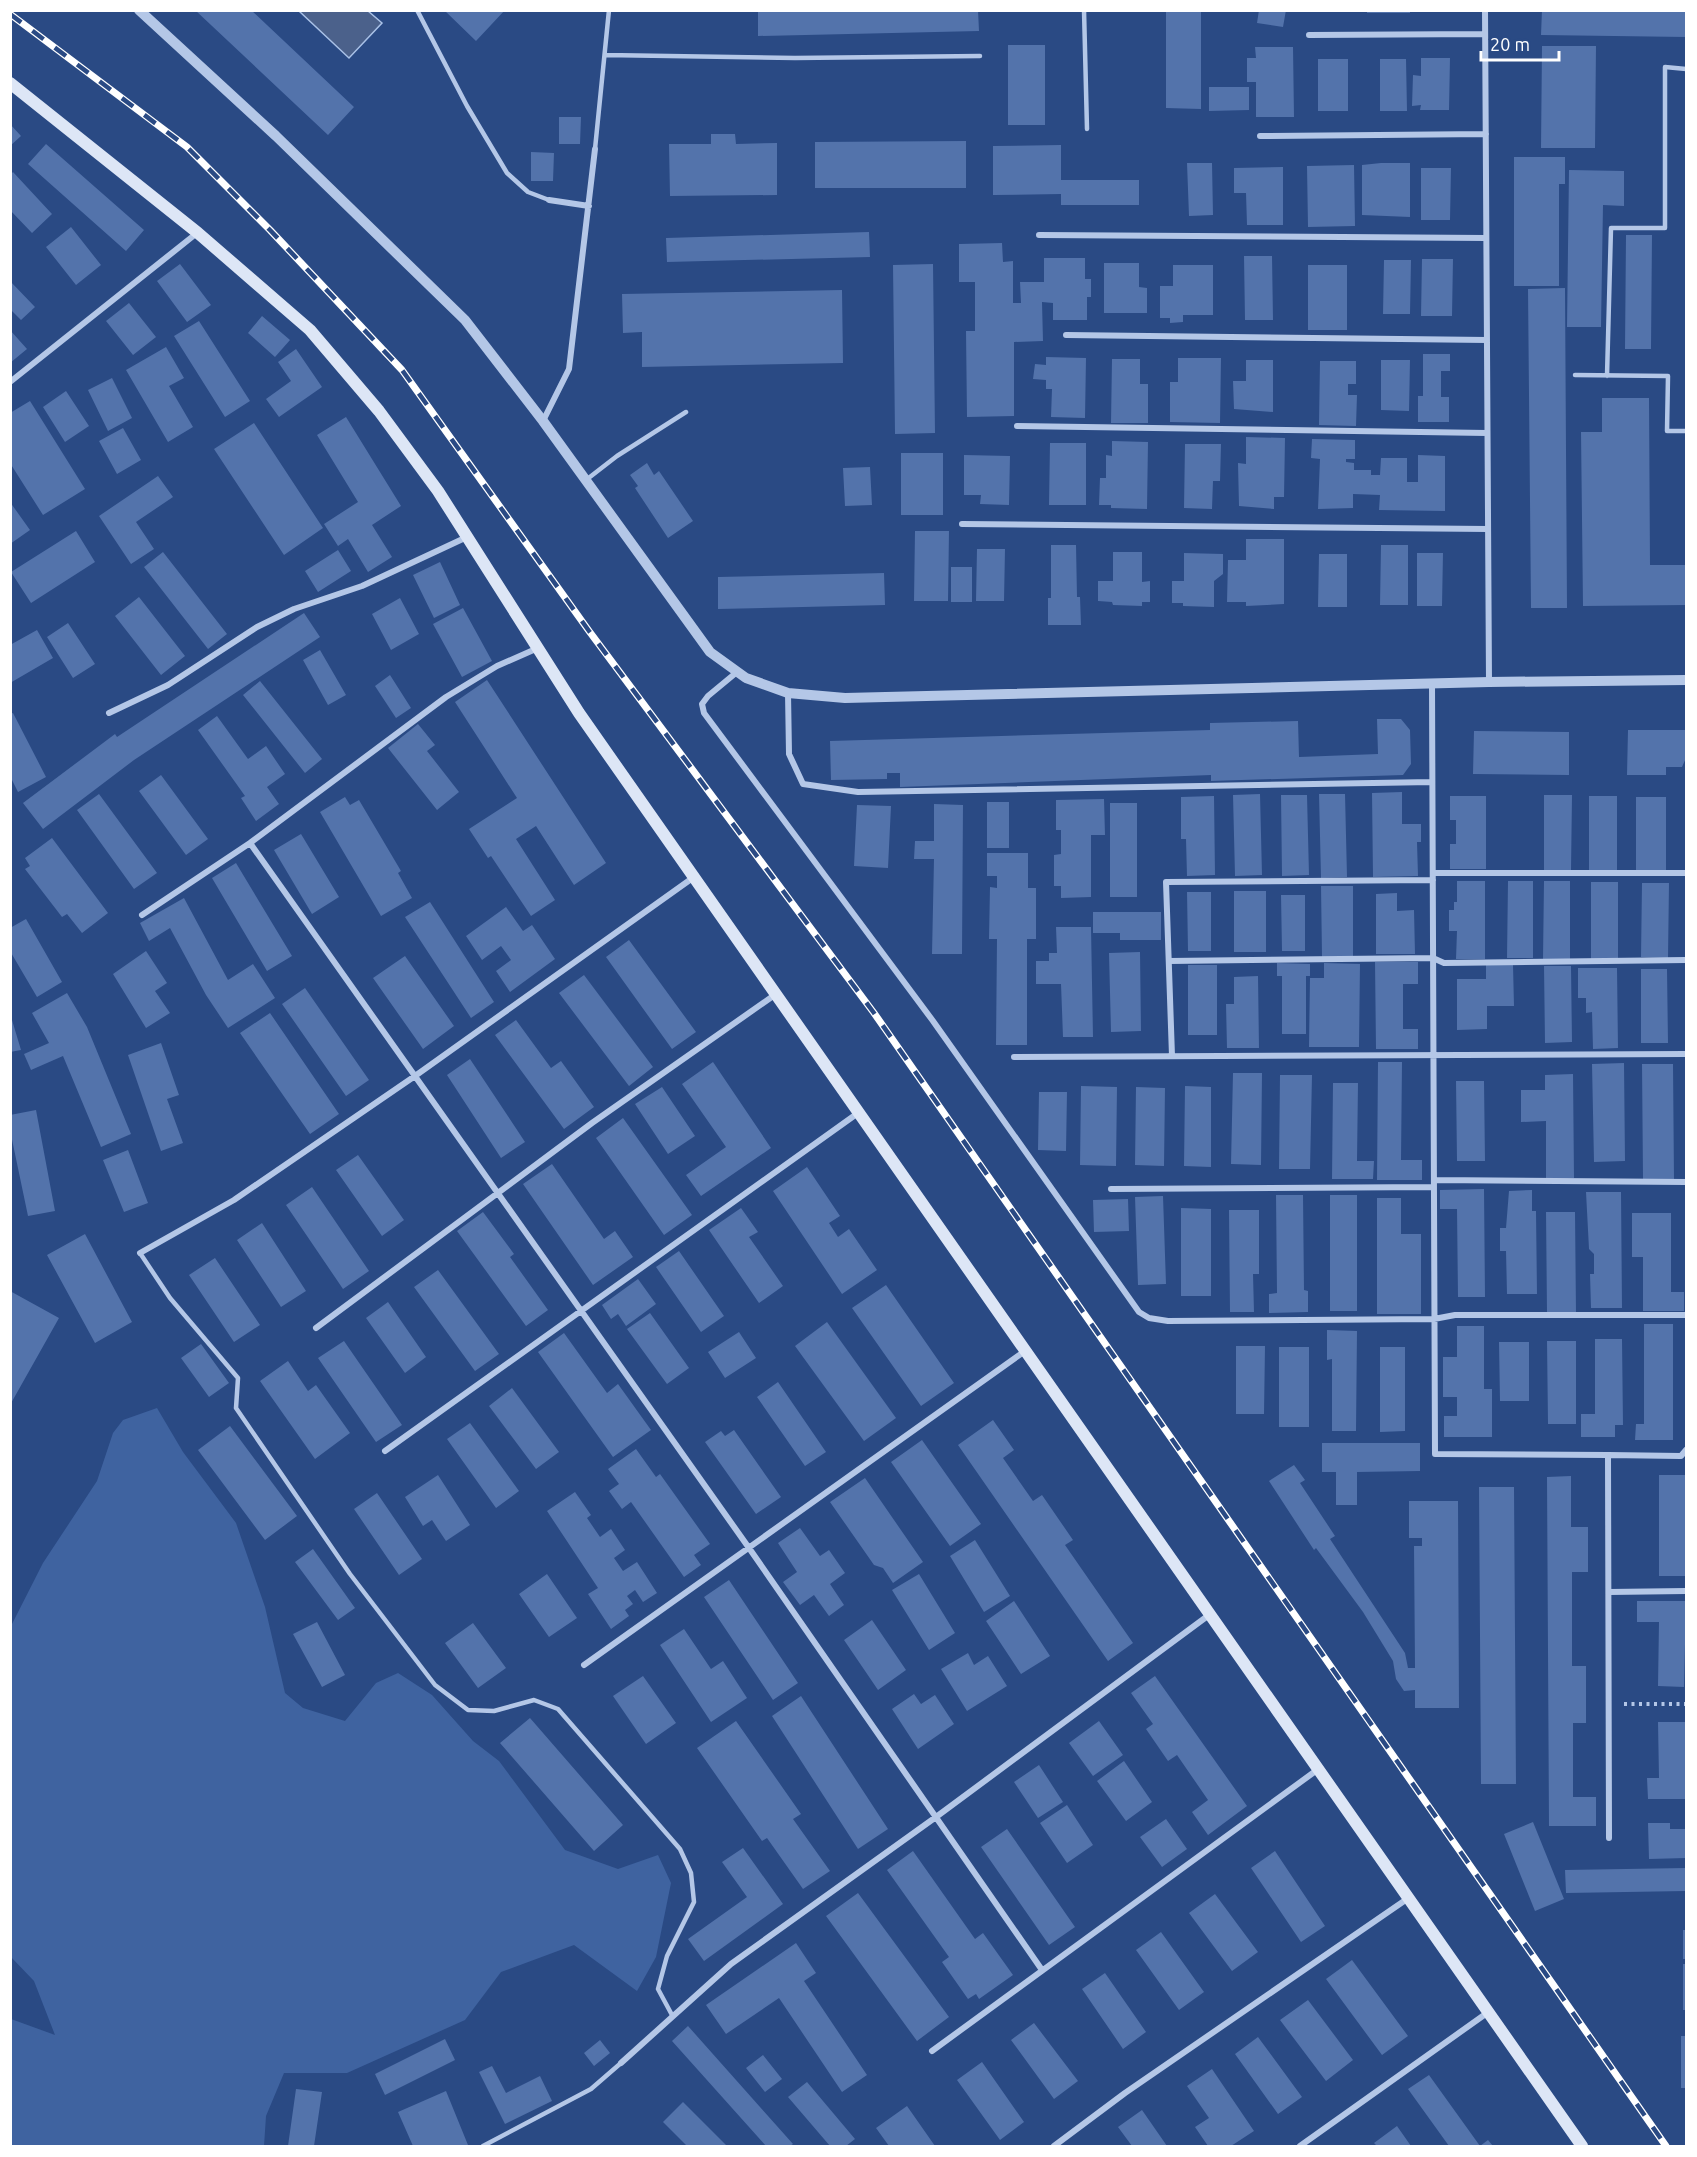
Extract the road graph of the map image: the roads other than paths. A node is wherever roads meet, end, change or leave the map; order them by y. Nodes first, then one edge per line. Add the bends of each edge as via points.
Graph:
1 (139, 10) edge
2 (417, 10) edge
3 (609, 10) edge
4 (1084, 10) edge
5 (1485, 10) edge
6 (1485, 34) junction
7 (1309, 35) dead end
8 (605, 55) junction
9 (980, 56) dead end
10 (1686, 69) edge
11 (10, 83) edge
12 (1088, 129) dead end
13 (1486, 134) junction
14 (1260, 136) dead end
15 (595, 149) joint
16 (549, 200) joint
17 (589, 206) junction
18 (198, 232) junction
19 (1039, 235) dead end
20 (1486, 238) junction
21 (1066, 335) dead end
22 (1487, 340) junction
23 (1575, 375) dead end
24 (1607, 376) junction
25 (10, 382) edge
26 (686, 412) dead end
27 (543, 421) junction
28 (1017, 426) dead end
29 (1686, 431) edge
30 (1487, 433) junction
31 (586, 480) junction
32 (962, 524) dead end
33 (1488, 529) junction
34 (467, 537) junction
35 (538, 648) junction
36 (736, 672) junction
37 (1686, 680) edge
38 (1489, 682) junction
39 (1432, 684) junction
40 (788, 693) junction
41 (109, 713) dead end
42 (1432, 782) junction
43 (250, 843) junction
44 (1686, 873) edge
45 (694, 877) junction
46 (1433, 877) junction
47 (142, 915) dead end
48 (1433, 958) junction
49 (1686, 960) edge
50 (1169, 961) junction
51 (776, 994) junction
52 (1686, 1054) edge
53 (1433, 1055) junction
54 (1172, 1056) junction
55 (1014, 1057) dead end
56 (415, 1076) junction
57 (858, 1113) junction
58 (1686, 1182) edge
59 (1434, 1183) junction
60 (1111, 1189) dead end
61 (498, 1193) junction
62 (140, 1253) joint
63 (581, 1311) junction
64 (1686, 1315) edge
65 (1434, 1319) junction
66 (316, 1328) dead end
67 (1025, 1351) junction
68 (1686, 1450) edge
69 (385, 1451) dead end
70 (1608, 1455) junction
71 (1684, 1456) edge
72 (749, 1548) junction
73 (1686, 1591) edge
74 (1608, 1592) junction
75 (1209, 1615) junction
76 (584, 1665) dead end
77 (1317, 1770) junction
78 (936, 1817) junction
79 (1608, 1838) dead end
80 (1407, 1899) junction
81 (1042, 1970) junction
82 (1487, 2013) junction
83 (672, 2015) junction
84 (932, 2050) dead end
85 (621, 2063) joint
86 (1578, 2145) edge
87 (483, 2146) edge
88 (1054, 2146) edge
89 (1300, 2146) edge

1 - 27 street via 276,136 465,320
2 - 16 lane via 507,172 528,192
3 - 8 lane
4 - 12 lane
5 - 6 street
6 - 7 street
6 - 13 street
8 - 9 lane
8 - 15 lane
10 - 24 lane via 1665,67 1665,228 1611,228
11 - 18 main road
13 - 14 street
13 - 20 street
15 - 17 street
16 - 17 street
17 - 27 street via 569,369
18 - 25 street
18 - 34 main road via 310,330 379,411
19 - 20 street
20 - 22 street
21 - 22 street
22 - 30 street
23 - 24 lane
24 - 29 lane via 1668,376 1667,431
26 - 31 lane
27 - 31 street
28 - 30 street
30 - 33 street
31 - 36 street via 710,652
32 - 33 street
33 - 38 street
34 - 35 main road
34 - 41 street via 362,586 294,609 257,627 168,685
35 - 43 street via 497,666 446,697
35 - 45 main road
36 - 40 street
36 - 65 street via 708,696 702,704 704,713 933,1021 1139,1312 1168,1322
37 - 38 street
38 - 39 street
39 - 40 street via 845,698
39 - 42 street
40 - 42 street via 789,754 803,784 858,792
42 - 46 street
43 - 47 street
43 - 56 street
44 - 46 street
45 - 51 main road
45 - 56 street
46 - 48 street
46 - 50 street via 1166,882
48 - 49 street via 1444,963
48 - 50 street
48 - 53 street
50 - 54 street
51 - 57 main road
51 - 61 street
52 - 53 street
53 - 54 street
53 - 59 street
54 - 55 street
56 - 61 street
56 - 62 street via 234,1200
57 - 63 street
57 - 67 main road
58 - 59 street
59 - 60 street
59 - 65 street
61 - 63 street
61 - 66 street
62 - 83 lane via 171,1298 238,1378 236,1408 350,1574 435,1685 468,1710 494,1711 534,1700 558,1709 680,1850 692,1873 694,1902 667,1956 658,1989
63 - 69 street
63 - 72 street
64 - 65 street
65 - 70 street via 1435,1454
67 - 72 street
67 - 75 main road
68 - 71 street
70 - 71 street
70 - 74 street
72 - 76 street
72 - 78 street
73 - 74 street
74 - 79 street
75 - 77 main road
75 - 78 street
77 - 80 main road
77 - 81 street
78 - 81 street
78 - 83 street via 731,1964
80 - 82 main road
80 - 88 street
81 - 84 street
82 - 86 main road
82 - 89 street
83 - 85 street
85 - 87 lane via 591,2089

